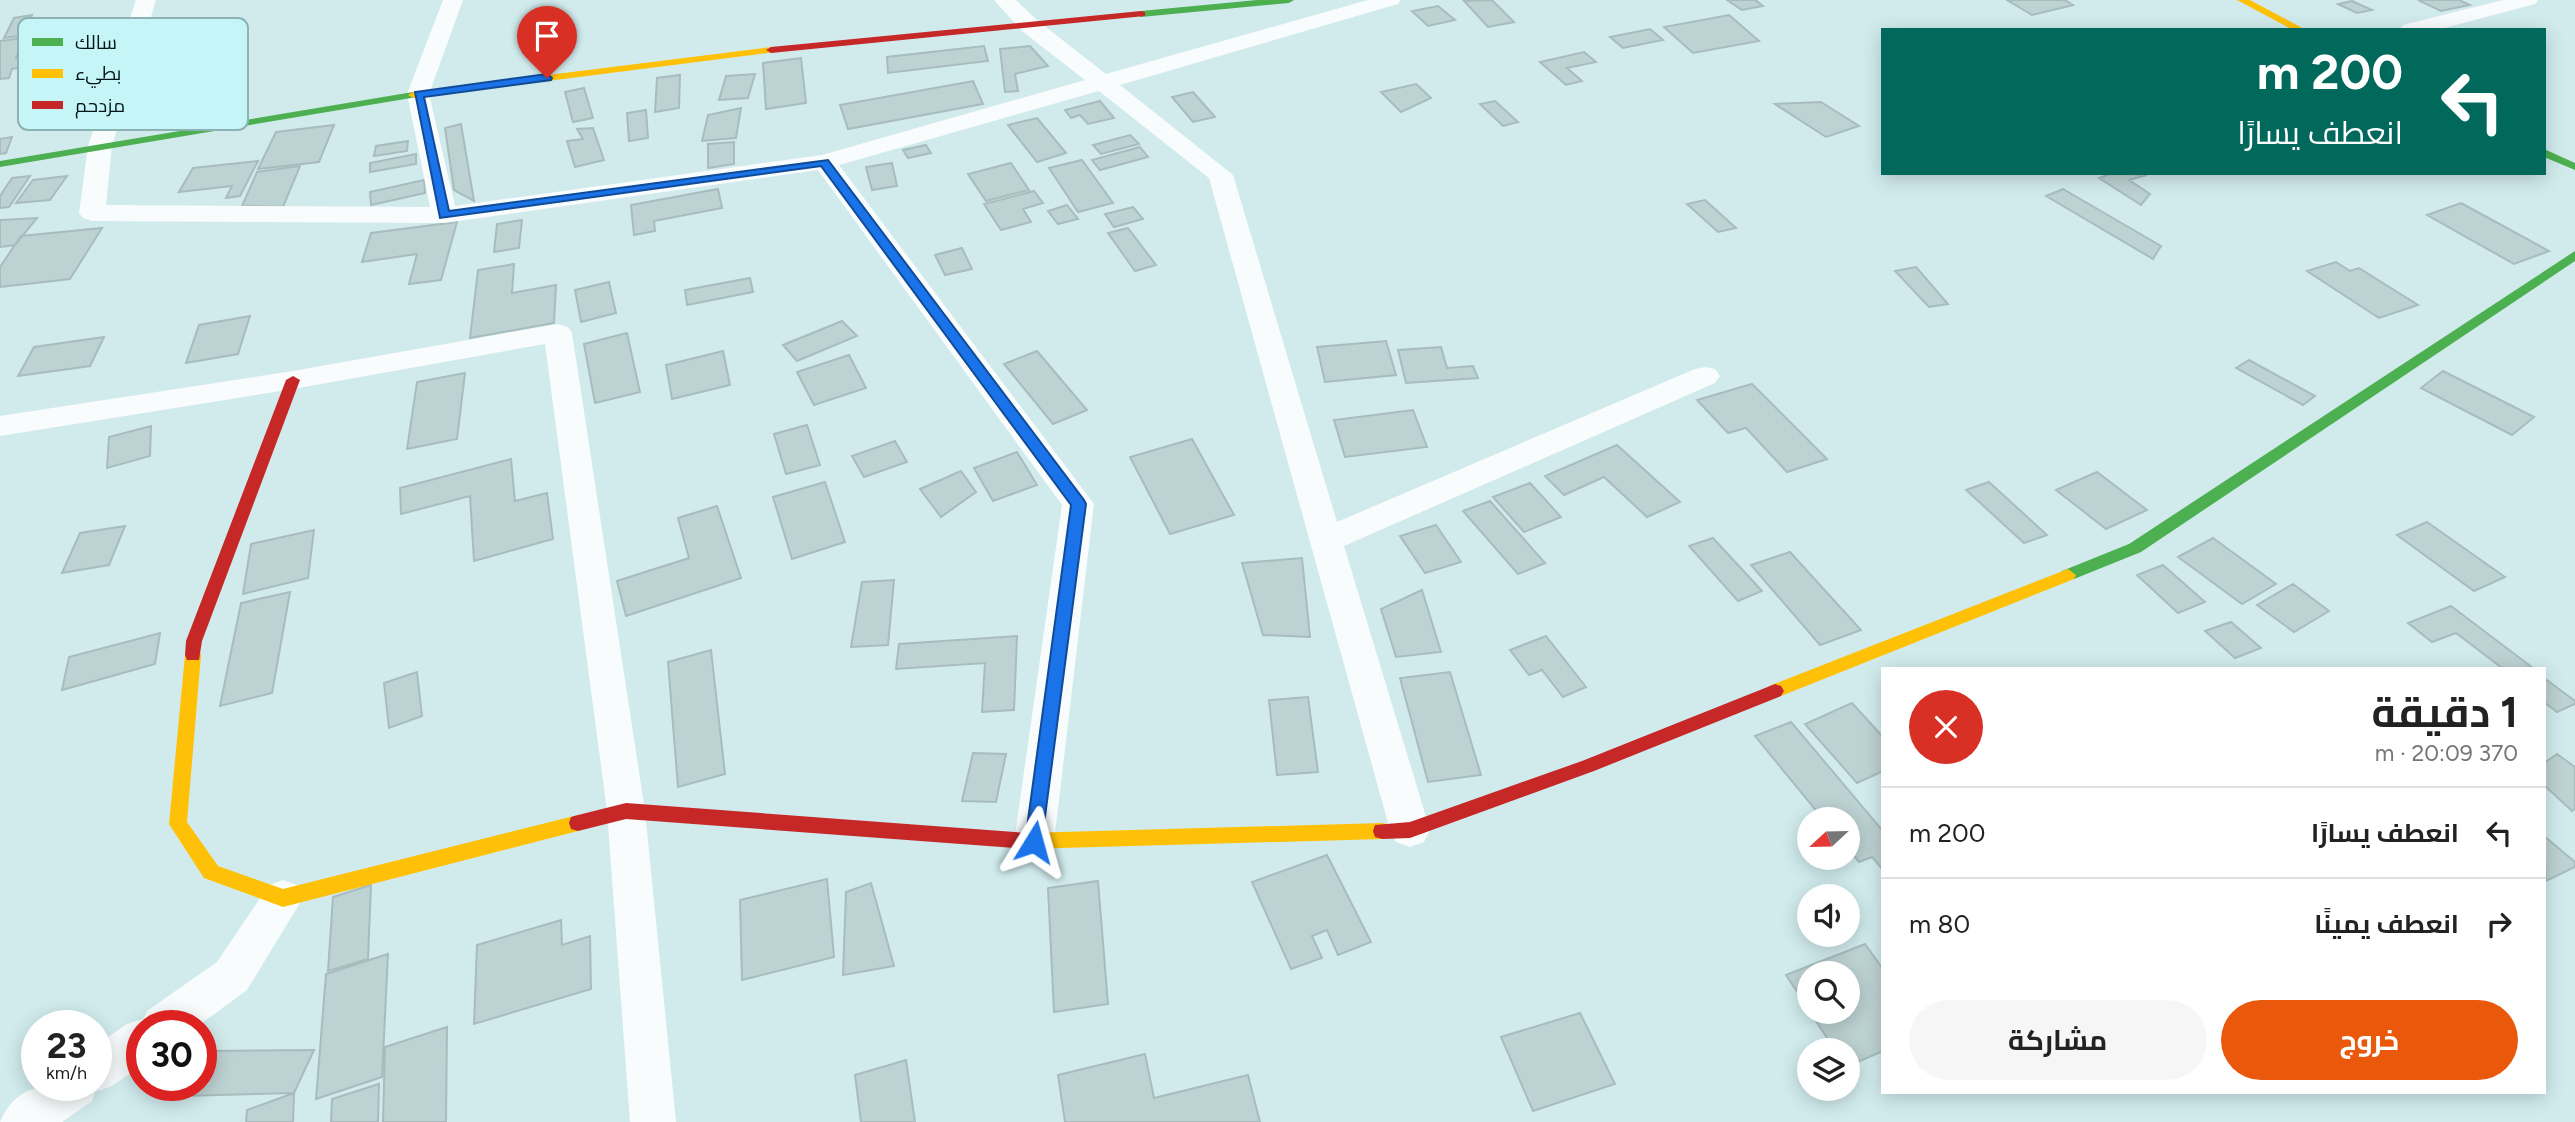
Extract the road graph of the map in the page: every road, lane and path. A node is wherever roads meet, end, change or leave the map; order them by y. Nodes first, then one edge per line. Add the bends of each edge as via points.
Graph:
1 (146, 0) edge
2 (453, 0) edge
3 (1004, 0) edge
4 (1289, 0) edge
5 (1391, 0) edge
6 (2242, 0) edge
7 (2528, 0) edge
8 (140, 18) edge
9 (1030, 26) junction
10 (2297, 28) edge
11 (2419, 28) edge
12 (1104, 83) junction
13 (418, 94) junction
14 (248, 122) edge
15 (105, 130) edge
16 (198, 130) edge
17 (100, 146) junction
18 (2546, 153) edge
19 (824, 162) junction
20 (0, 164) edge
21 (2575, 167) edge
22 (444, 215) junction
23 (2575, 255) edge
24 (1705, 376) dead end
25 (293, 380) junction
26 (0, 426) edge
27 (1325, 541) junction
28 (626, 811) junction
29 (1410, 830) junction
30 (1034, 842) junction
31 (283, 898) junction
32 (184, 1010) edge
33 (53, 1101) edge
34 (23, 1122) edge
35 (653, 1122) edge

1 - 8 street
2 - 13 street
3 - 9 street
4 - 9 street
5 - 12 street
6 - 10 street
7 - 11 street
9 - 12 street
9 - 13 street via 727,54
12 - 19 street
12 - 27 street via 1221,174
13 - 14 street
13 - 22 street
15 - 17 street
16 - 17 street
17 - 20 street
17 - 22 street via 92,213
18 - 21 street
19 - 22 street
19 - 30 street via 1079,504
23 - 29 street via 2134,548 1588,766
24 - 27 street
25 - 26 street
25 - 28 street via 558,333
25 - 31 street via 194,641 178,824 211,872
27 - 29 street
28 - 30 street
28 - 31 street
28 - 35 street
29 - 30 street
31 - 32 street via 232,976
33 - 34 street

